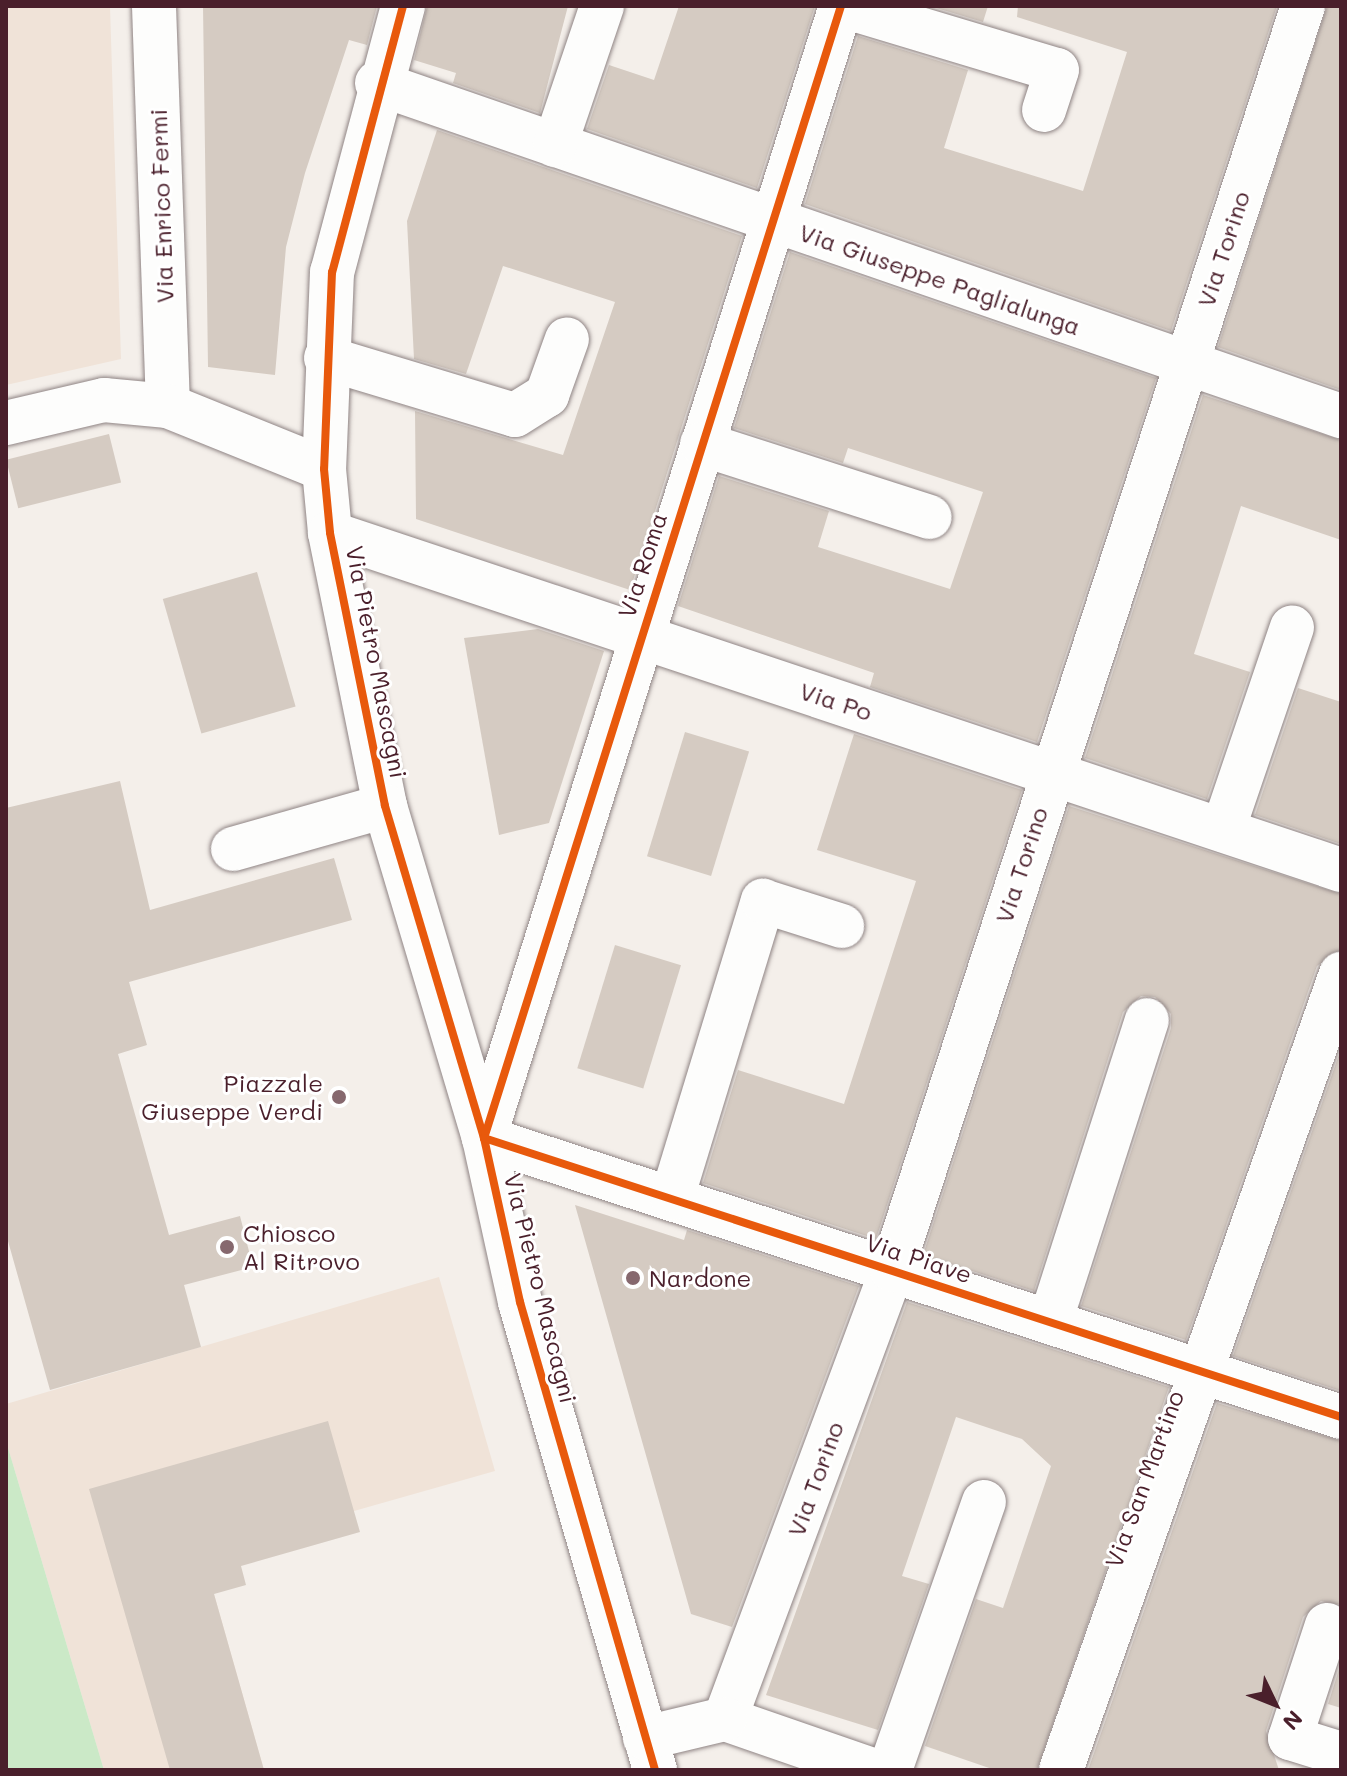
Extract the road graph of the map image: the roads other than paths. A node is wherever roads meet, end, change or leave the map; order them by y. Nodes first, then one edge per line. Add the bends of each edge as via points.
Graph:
1 (154, 6) edge
2 (403, 6) edge
3 (602, 6) edge
4 (842, 6) edge
5 (1303, 6) edge
6 (377, 83) junction
7 (1044, 110) dead end
8 (555, 145) junction
9 (772, 221) junction
10 (567, 339) dead end
11 (326, 358) junction
12 (1186, 365) junction
13 (168, 406) junction
14 (1341, 416) edge
15 (6, 423) edge
16 (702, 444) junction
17 (324, 469) junction
18 (930, 517) dead end
19 (330, 533) junction
20 (1292, 627) dead end
21 (640, 636) junction
22 (1051, 773) junction
23 (385, 806) junction
24 (1223, 830) junction
25 (233, 849) dead end
26 (1341, 870) edge
27 (842, 926) dead end
28 (1341, 974) edge
29 (1147, 1020) dead end
30 (484, 1138) junction
31 (672, 1198) junction
32 (892, 1270) junction
33 (1050, 1322) junction
34 (1204, 1372) junction
35 (1341, 1417) edge
36 (984, 1502) dead end
37 (1327, 1625) dead end
38 (725, 1719) junction
39 (650, 1754) edge
40 (1341, 1754) edge
41 (872, 1770) edge
42 (890, 1770) edge
43 (1061, 1770) edge

1 - 13 street, Via Enrico Fermi
2 - 6 street, Via Pietro Mascagni
3 - 8 street
4 - 7 street via 1057,70
4 - 9 street, Via Roma
5 - 12 street, Via Torino
6 - 8 street, Via Giuseppe Paglialunga
6 - 11 street, Via Pietro Mascagni via 332,272
8 - 9 street, Via Giuseppe Paglialunga
9 - 12 street, Via Giuseppe Paglialunga
9 - 16 street, Via Roma
10 - 11 street via 547,395 515,415
11 - 17 street, Via Pietro Mascagni
12 - 14 street, Via Giuseppe Paglialunga
12 - 22 street, Via Torino
13 - 15 street via 104,400
13 - 17 street
16 - 18 street
16 - 21 street, Via Roma
17 - 19 street, Via Pietro Mascagni
19 - 21 street, Via Po
19 - 23 street, Via Pietro Mascagni
20 - 24 street
21 - 22 street, Via Po
21 - 30 street, Via Roma
22 - 24 street, Via Po
22 - 32 street, Via Torino
23 - 25 street
23 - 30 street, Via Pietro Mascagni
24 - 26 street, Via Po
27 - 31 street via 763,901
28 - 34 street, Via San Martino
29 - 33 street
30 - 31 street, Via Piave
30 - 39 street, Via Pietro Mascagni via 520,1302
31 - 32 street, Via Piave
32 - 33 street, Via Piave
32 - 38 street, Via Torino
33 - 34 street, Via Piave
34 - 35 street, Via Piave
34 - 43 street, Via San Martino
36 - 42 street
37 - 40 street via 1290,1738
38 - 39 street
38 - 41 street

